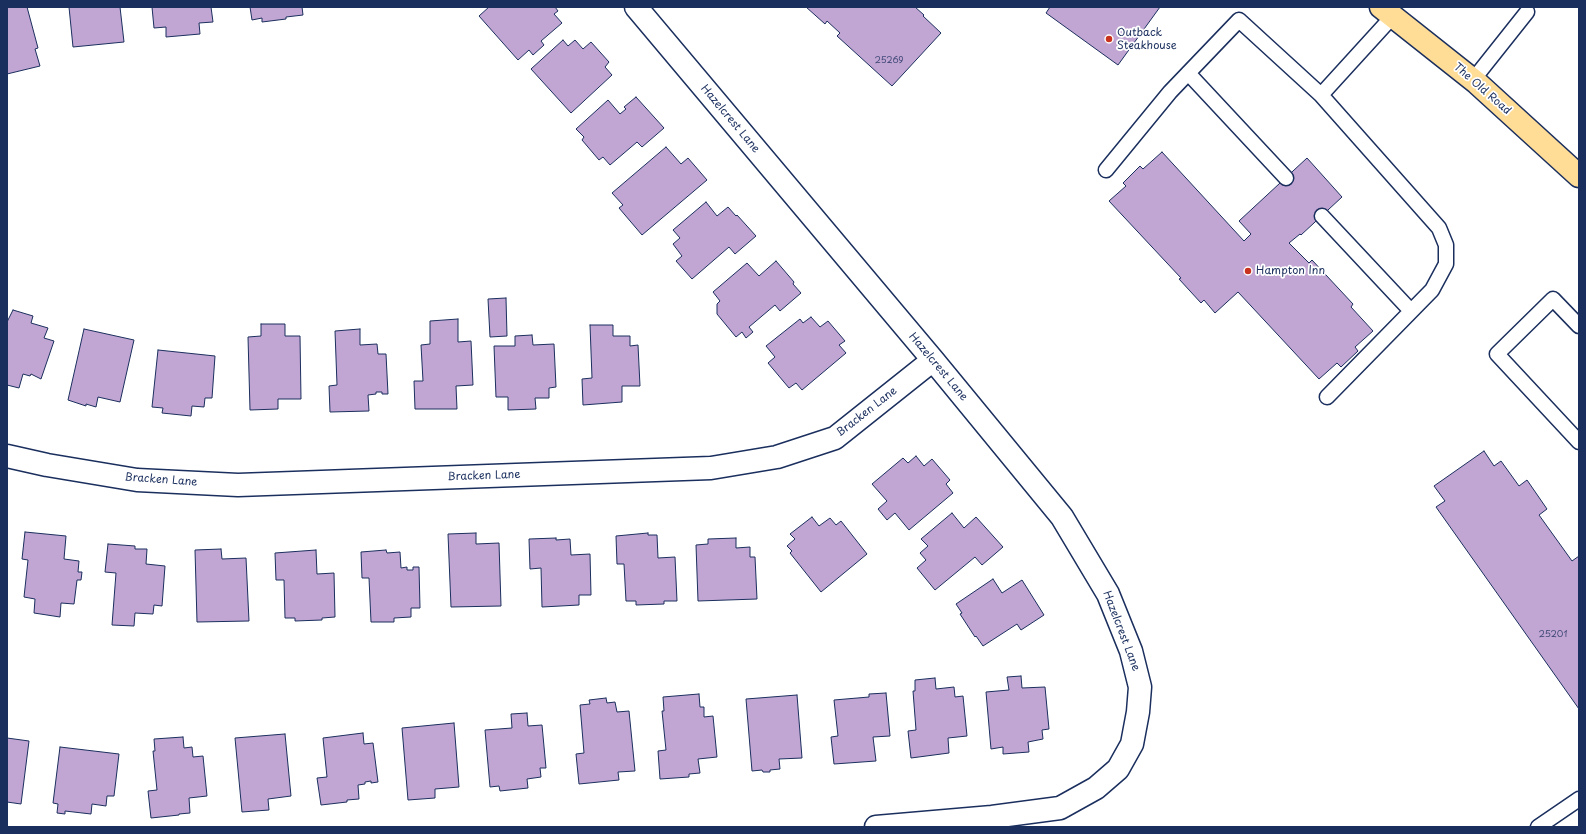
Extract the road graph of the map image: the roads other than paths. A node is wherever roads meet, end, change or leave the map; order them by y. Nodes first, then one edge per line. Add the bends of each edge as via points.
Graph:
1 (636, 7) edge
2 (1387, 12) edge
3 (1527, 12) dead end
4 (1188, 73) junction
5 (1473, 80) junction
6 (1321, 95) junction
7 (1106, 170) dead end
8 (1579, 176) edge
9 (1286, 178) dead end
10 (1322, 216) dead end
11 (1411, 311) junction
12 (1579, 326) edge
13 (933, 360) junction
14 (1326, 397) dead end
15 (1579, 442) edge
16 (7, 456) edge
17 (1579, 799) edge
18 (876, 827) edge
19 (1538, 827) edge

1 - 13 street, Hazelcrest Lane
2 - 5 main road, The Old Road
2 - 6 lane
3 - 5 lane
4 - 6 lane via 1239,20
4 - 7 lane
4 - 9 lane
5 - 8 main road, The Old Road
6 - 11 lane via 1440,228 1446,245 1446,264 1432,290
10 - 11 lane
11 - 14 lane
12 - 15 lane via 1554,299 1497,354
13 - 16 street, Bracken Lane via 835,438 777,457 711,468 238,485 137,480
13 - 18 street, Hazelcrest Lane via 1062,517 1108,594 1130,651 1140,687 1138,712 1132,744 1118,769 1096,788 1060,808 992,818
17 - 19 lane

